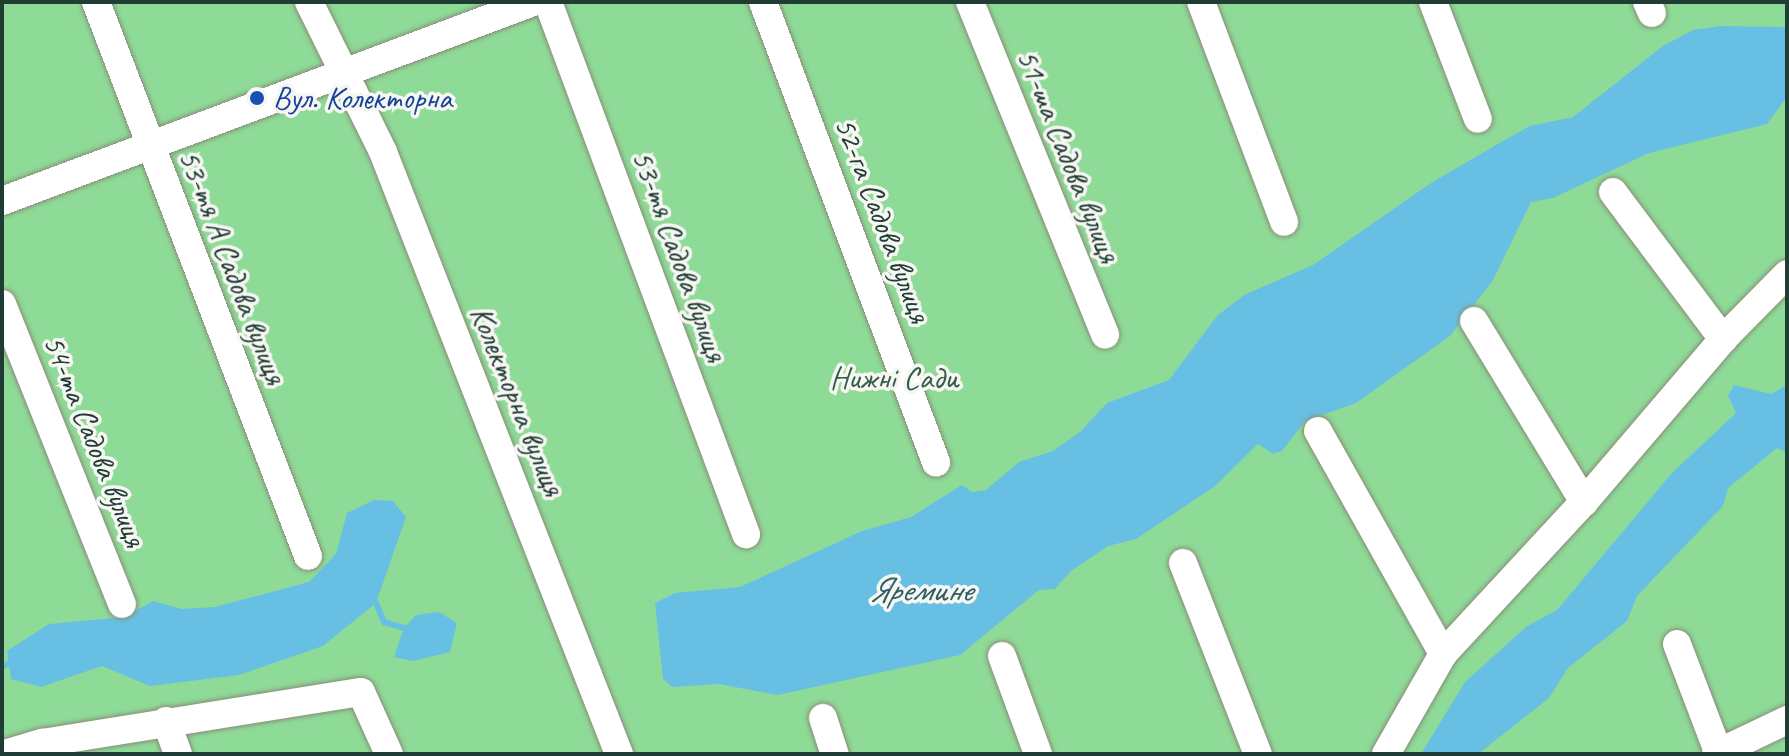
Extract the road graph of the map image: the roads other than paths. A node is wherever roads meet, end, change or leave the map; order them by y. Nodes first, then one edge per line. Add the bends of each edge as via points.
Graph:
1 (96, 2) edge
2 (309, 2) edge
3 (533, 2) edge
4 (548, 2) edge
5 (763, 2) edge
6 (970, 2) edge
7 (1201, 2) edge
8 (1433, 2) edge
9 (344, 76) junction
10 (1478, 119) dead end
11 (147, 144) junction
12 (1613, 192) dead end
13 (2, 201) edge
14 (1284, 222) dead end
15 (1787, 274) edge
16 (2, 304) edge
17 (1474, 321) dead end
18 (1105, 335) dead end
19 (1723, 339) junction
20 (1318, 431) dead end
21 (936, 463) dead end
22 (1584, 502) junction
23 (746, 534) dead end
24 (308, 556) dead end
25 (1183, 563) dead end
26 (122, 604) dead end
27 (1677, 644) dead end
28 (1443, 654) junction
29 (1002, 656) dead end
30 (823, 718) dead end
31 (1787, 720) edge
32 (166, 721) junction
33 (5, 754) edge
34 (178, 754) edge
35 (389, 754) edge
36 (619, 754) edge
37 (835, 754) edge
38 (1038, 754) edge
39 (1258, 754) edge
40 (1386, 754) edge
41 (1718, 754) edge

1 - 11 street, 53-тя А Садова вулиця
2 - 9 street, Колекторна вулиця
3 - 9 street
4 - 23 street, 53-тя Садова вулиця
5 - 21 street, 52-га Садова вулиця
6 - 18 street, 51-ша Садова вулиця
7 - 14 street
8 - 10 street
9 - 11 street
9 - 36 street, Колекторна вулиця via 383,152
11 - 13 street
11 - 24 street, 53-тя А Садова вулиця
12 - 19 street
15 - 19 street
16 - 26 street, 54-та Садова вулиця
17 - 22 street
19 - 22 street
20 - 28 street
22 - 28 street
25 - 39 street
27 - 41 street
28 - 40 street
29 - 38 street
30 - 37 street
31 - 41 street
32 - 33 street
32 - 34 street
32 - 35 street via 367,695

